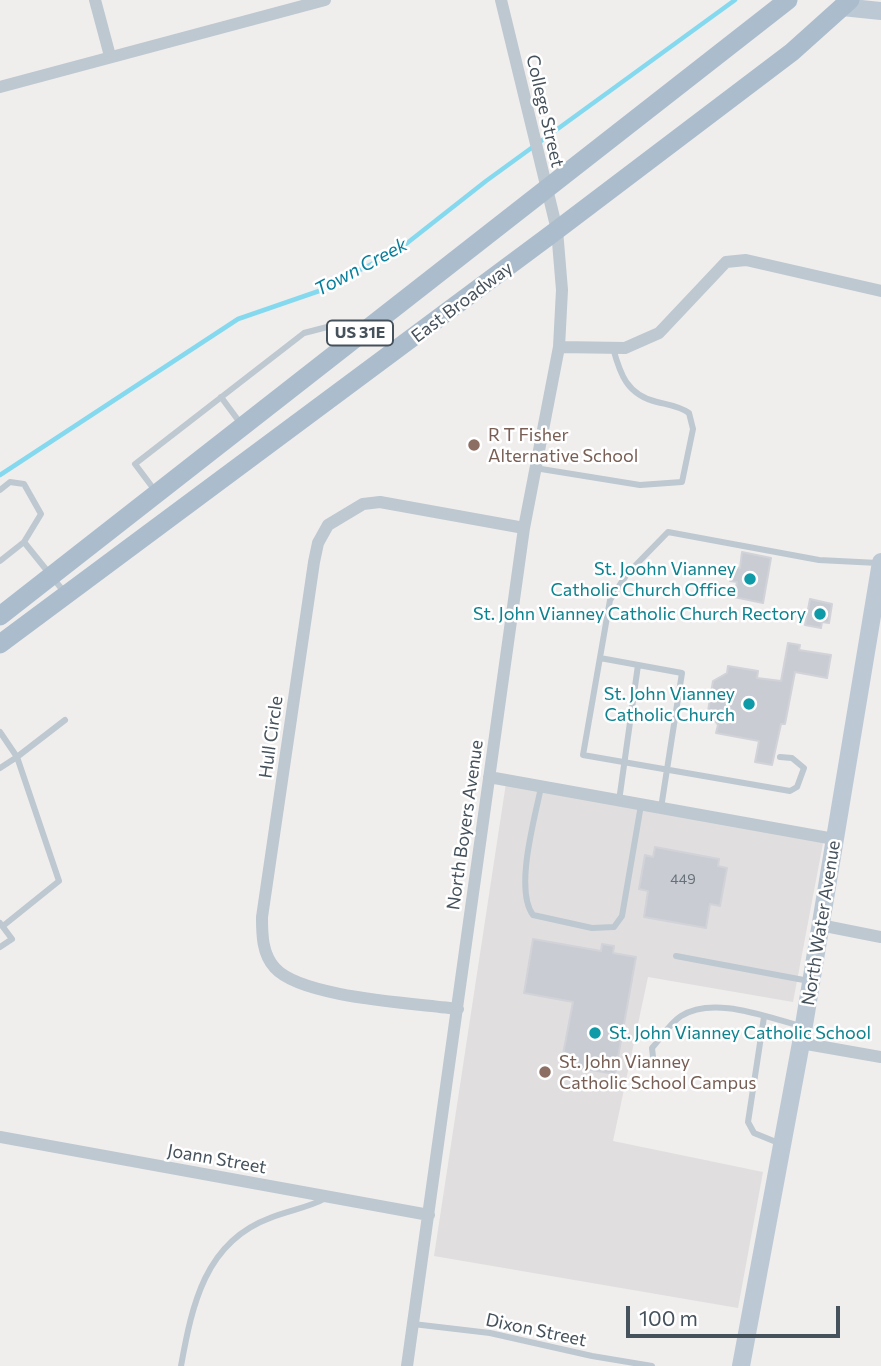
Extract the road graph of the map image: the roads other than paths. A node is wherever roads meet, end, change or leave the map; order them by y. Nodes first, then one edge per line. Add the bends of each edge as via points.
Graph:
1 (94, 0) edge
2 (325, 0) edge
3 (500, 0) edge
4 (788, 0) edge
5 (846, 3) edge
6 (881, 11) edge
7 (110, 56) junction
8 (0, 87) edge
9 (546, 190) junction
10 (557, 230) junction
11 (562, 290) joint
12 (881, 291) edge
13 (349, 342) junction
14 (559, 347) junction
15 (614, 348) junction
16 (221, 397) junction
17 (242, 425) junction
18 (535, 468) junction
19 (0, 490) edge
20 (156, 492) junction
21 (524, 528) junction
22 (24, 542) junction
23 (0, 561) edge
24 (881, 562) edge
25 (51, 575) junction
26 (67, 596) junction
27 (0, 616) edge
28 (874, 641) edge
29 (0, 644) edge
30 (600, 658) junction
31 (638, 665) junction
32 (65, 720) dead end
33 (0, 732) edge
34 (17, 757) junction
35 (780, 757) dead end
36 (624, 762) junction
37 (0, 768) edge
38 (667, 768) junction
39 (489, 777) junction
40 (541, 787) junction
41 (619, 801) junction
42 (641, 805) junction
43 (661, 808) junction
44 (834, 839) junction
45 (1, 925) edge
46 (820, 925) junction
47 (881, 937) edge
48 (0, 947) edge
49 (676, 956) dead end
50 (811, 982) junction
51 (458, 1009) junction
52 (764, 1017) junction
53 (803, 1035) junction
54 (881, 1057) edge
55 (654, 1066) dead end
56 (0, 1137) edge
57 (783, 1144) junction
58 (327, 1197) junction
59 (429, 1215) junction
60 (413, 1324) junction
61 (181, 1366) edge
62 (407, 1366) edge
63 (652, 1366) edge
64 (741, 1366) edge

1 - 7 street
2 - 7 street
3 - 9 street, College Street
4 - 9 main road, East Broadway / US 31E
5 - 6 main road
5 - 10 main road, East Broadway / US 31E via 792,52
7 - 8 street
9 - 10 street, College Street
9 - 13 main road, East Broadway / US 31E
10 - 11 street, College Street
10 - 26 main road, East Broadway / US 31E
11 - 14 street, North Boyers Avenue
12 - 15 street via 746,260 726,262 659,333
13 - 16 lane via 336,327 314,328
13 - 17 main road, East Broadway / US 31E
14 - 15 street
14 - 18 street, North Boyers Avenue
15 - 18 lane via 621,377 631,388 652,401 689,413 693,429 681,482 640,485
16 - 17 lane
16 - 20 lane via 135,464
17 - 20 main road, East Broadway / US 31E
18 - 21 street, North Boyers Avenue
19 - 22 lane via 10,482 24,484 41,514
20 - 25 main road, East Broadway / US 31E
21 - 39 street, North Boyers Avenue
21 - 51 street, Hull Circle via 380,502 355,508 328,525 314,562 262,917 266,951 273,967 287,979 323,991
22 - 23 lane
22 - 25 lane
24 - 28 main road, North Water Avenue
24 - 30 lane via 819,560 668,532 627,574 610,600
25 - 26 lane
25 - 27 main road, East Broadway / US 31E
26 - 29 main road, East Broadway / US 31E
28 - 44 main road, North Water Avenue
30 - 31 lane
30 - 36 lane via 583,755
31 - 36 lane
31 - 38 lane via 682,673
32 - 34 lane
33 - 34 lane
34 - 37 lane
34 - 45 lane via 59,881
35 - 38 lane via 792,758 804,768 797,787 790,791
36 - 38 lane
36 - 41 lane
38 - 43 lane
39 - 40 street
39 - 51 street, North Boyers Avenue
40 - 41 street
40 - 42 lane via 526,872 526,905 533,915 592,928 614,927 622,916
41 - 42 street
42 - 43 street
43 - 44 street
44 - 46 main road, North Water Avenue
45 - 48 lane via 12,939
46 - 47 street
46 - 50 main road, North Water Avenue
49 - 50 lane
50 - 53 main road, North Water Avenue
51 - 59 street, North Boyers Avenue
52 - 53 lane
52 - 55 lane via 700,1008 680,1016 652,1048
52 - 57 lane via 748,1122 763,1139
53 - 54 street
53 - 57 main road, North Water Avenue
56 - 58 street, Joann Street
57 - 64 main road, North Water Avenue
58 - 59 street, Joann Street
58 - 61 lane via 270,1217 231,1240 207,1270 197,1292
59 - 60 street, North Boyers Avenue
60 - 62 street, North Boyers Avenue
60 - 63 lane, Dixon Street via 490,1333

